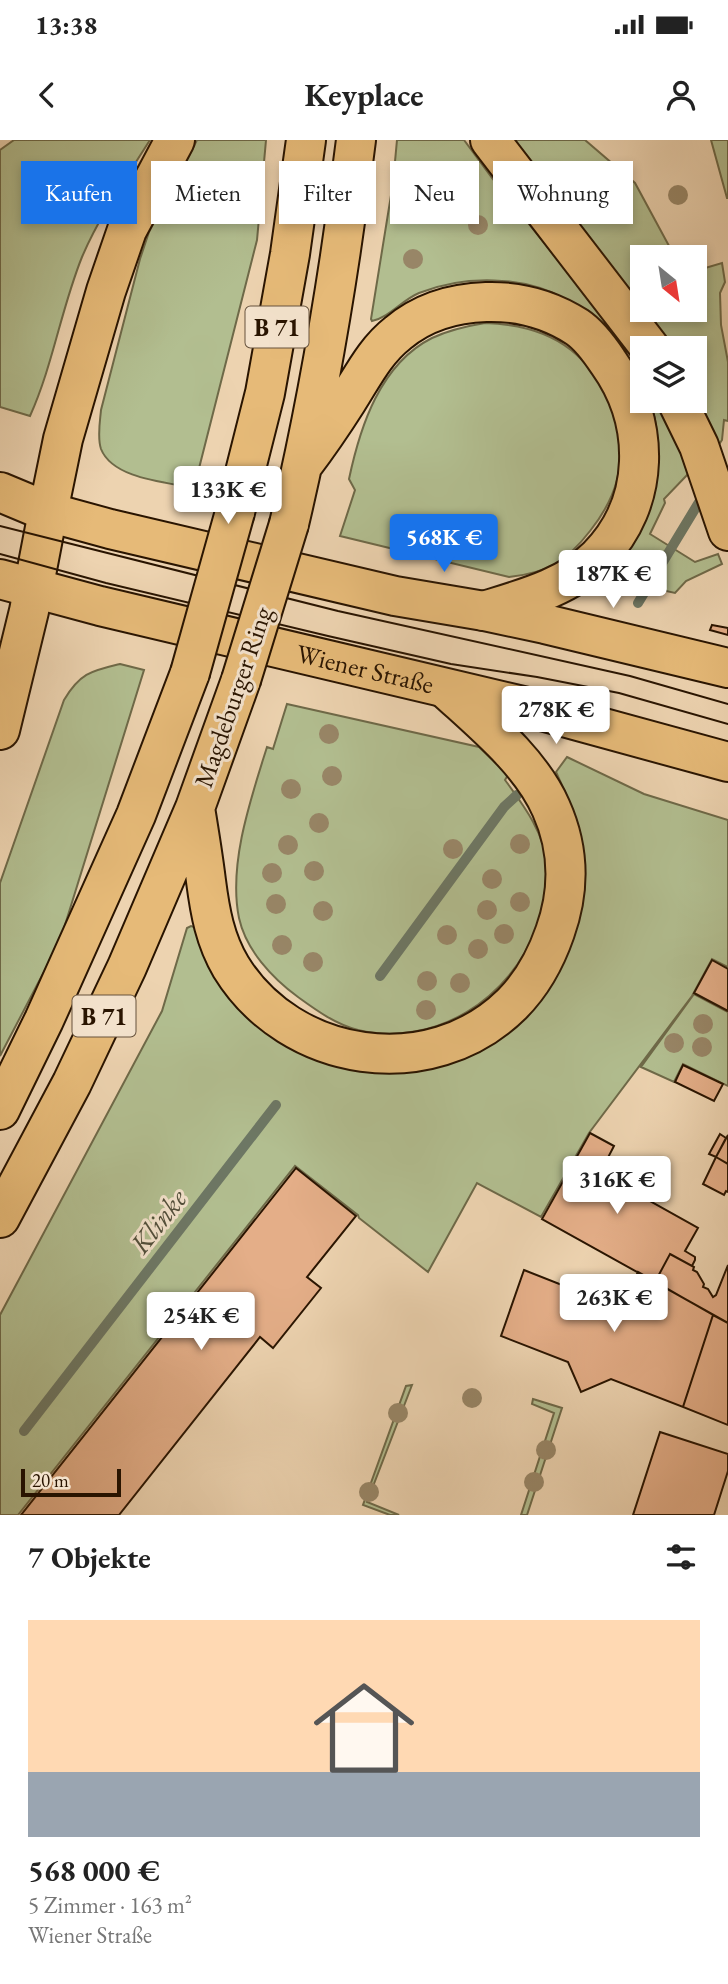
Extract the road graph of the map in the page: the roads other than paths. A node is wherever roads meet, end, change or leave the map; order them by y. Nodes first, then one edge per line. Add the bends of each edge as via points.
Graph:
1 (175, 140) edge
2 (306, 140) edge
3 (356, 140) edge
4 (490, 140) edge
5 (641, 336) edge
6 (683, 413) edge
7 (302, 466) junction
8 (0, 492) edge
9 (48, 512) junction
10 (724, 520) edge
11 (17, 584) edge
12 (484, 611) junction
13 (728, 668) edge
14 (446, 689) junction
15 (0, 730) edge
16 (728, 762) edge
17 (195, 808) junction
18 (0, 1110) edge
19 (0, 1218) edge

1 - 9 main road via 128,230 106,291 63,439
2 - 18 main road, Magdeburger Ring / B 71, bridge via 265,393 190,673 136,816
3 - 7 main road, Magdeburger Ring / B 71 via 328,333
4 - 5 main road
6 - 10 main road
7 - 12 main road via 380,349 418,318 474,302 510,301 546,311 578,328 599,348 632,404 639,437 633,501 618,532 597,558 570,578
7 - 17 main road, Magdeburger Ring / B 71, bridge via 241,680
8 - 9 main road
9 - 11 main road
9 - 12 main road via 395,596
11 - 14 main road, Wiener Straße
11 - 15 main road
12 - 13 main road
14 - 16 main road, Wiener Straße
14 - 17 main road via 537,784 551,807 566,867 561,914 540,966 506,1009 457,1040 383,1055 352,1050 307,1035 258,1001 225,955 212,918
17 - 19 main road, Magdeburger Ring / B 71 via 86,1054

